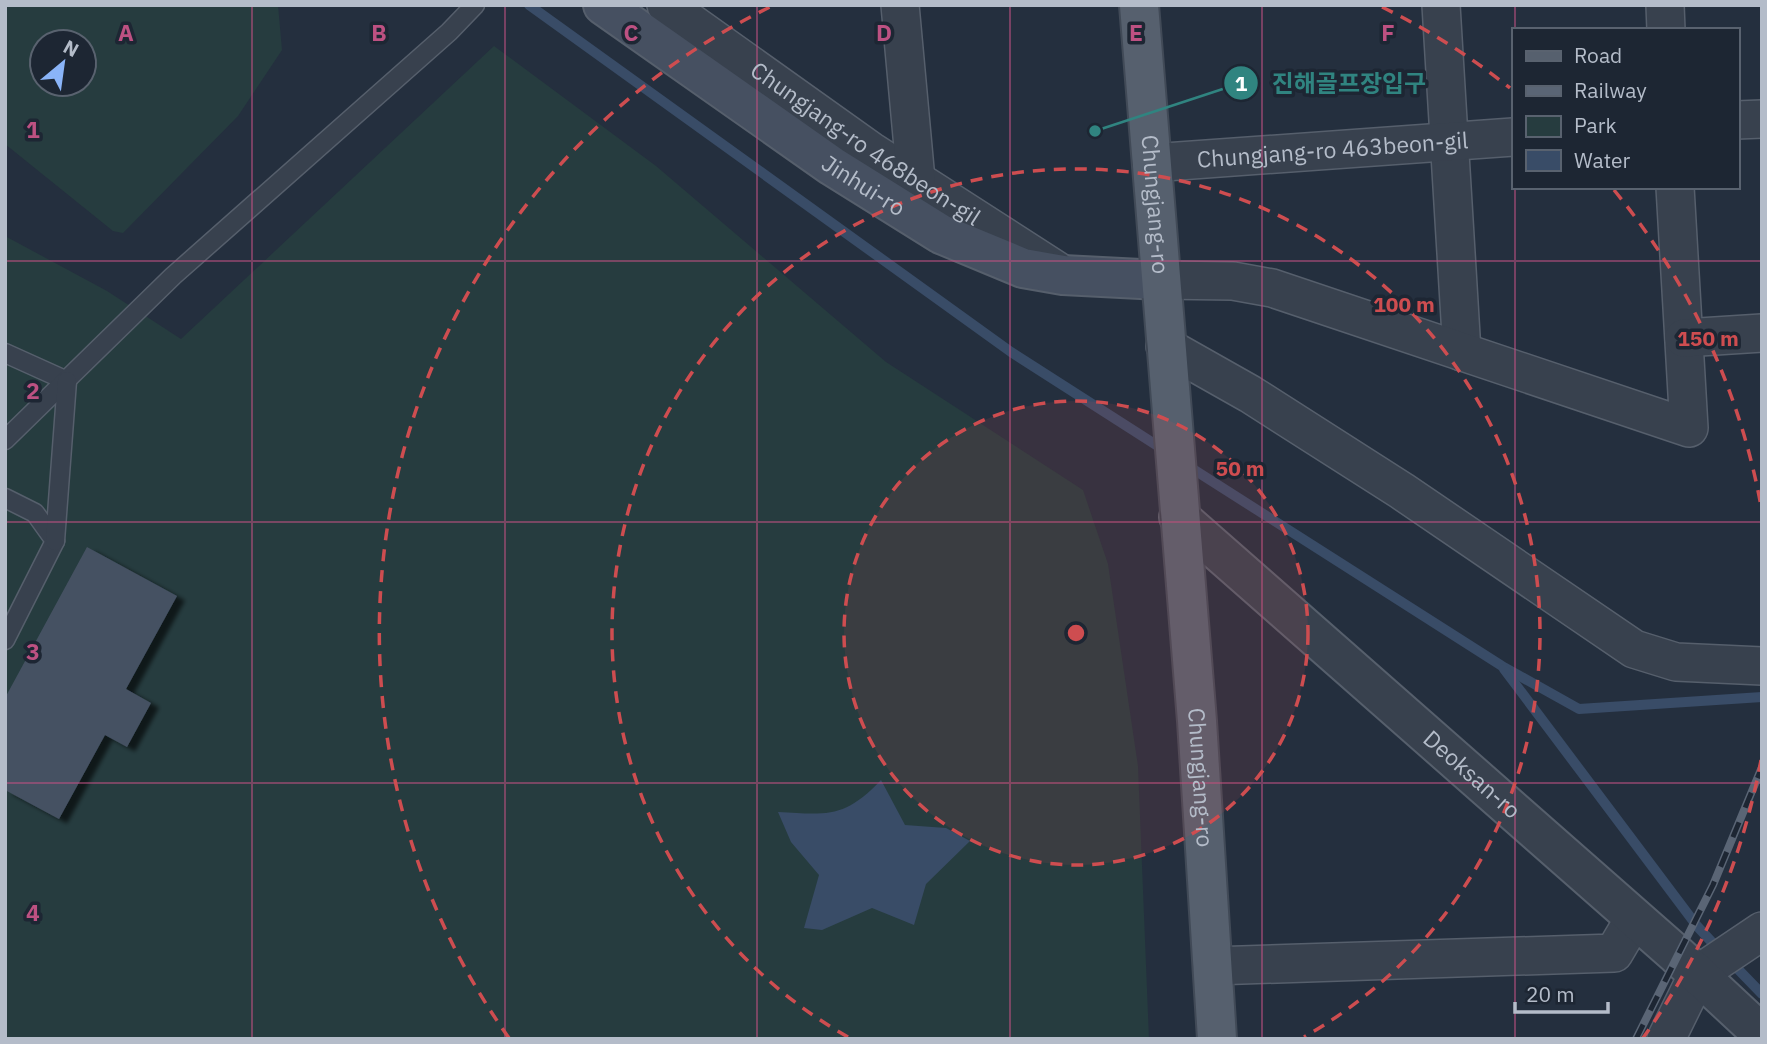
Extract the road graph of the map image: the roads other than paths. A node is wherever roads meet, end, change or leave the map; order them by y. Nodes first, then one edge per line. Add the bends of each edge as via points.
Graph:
1 (475, 5) edge
2 (603, 5) edge
3 (900, 5) edge
4 (1139, 5) edge
5 (1441, 5) edge
6 (1665, 5) edge
7 (671, 7) edge
8 (1666, 28) edge
9 (1762, 119) edge
10 (1739, 120) edge
11 (1512, 137) edge
12 (1450, 141) junction
13 (1151, 163) junction
14 (916, 180) junction
15 (1675, 189) edge
16 (1062, 275) junction
17 (1160, 280) junction
18 (1762, 332) edge
19 (1684, 338) junction
20 (1462, 352) junction
21 (5, 353) edge
22 (1166, 353) junction
23 (67, 381) junction
24 (5, 440) edge
25 (5, 498) edge
26 (1179, 517) junction
27 (55, 541) junction
28 (5, 640) edge
29 (1762, 666) edge
30 (1634, 919) junction
31 (1762, 931) edge
32 (1212, 966) junction
33 (1698, 974) junction
34 (1762, 1034) edge
35 (1217, 1039) edge
36 (1666, 1039) edge

1 - 23 lane via 173,276
2 - 16 main road, Jinhui-ro via 832,166 941,234 1023,268
3 - 14 street
4 - 13 main road, Chungjang-ro
5 - 12 street
6 - 8 street
7 - 14 street, Chungjang-ro 468beon-gil
9 - 10 street
11 - 12 street, Chungjang-ro 463beon-gil
12 - 13 street, Chungjang-ro 463beon-gil
12 - 20 street
13 - 17 main road, Chungjang-ro
14 - 16 street, Chungjang-ro 468beon-gil
15 - 19 street
16 - 17 main road, Jinhui-ro
17 - 20 street via 1233,281 1272,288
17 - 22 main road, Chungjang-ro
18 - 19 street
19 - 20 street via 1689,428
21 - 23 lane
22 - 26 main road, Chungjang-ro
22 - 29 street via 1250,394 1634,649 1675,662
23 - 24 lane
23 - 27 lane
25 - 27 lane via 35,513
26 - 30 street, Deoksan-ro
26 - 32 main road, Chungjang-ro
27 - 28 lane
30 - 32 street via 1614,953
30 - 33 street, Deoksan-ro
31 - 33 street
32 - 35 main road, Chungjang-ro
33 - 34 street, Deoksan-ro
33 - 36 street

